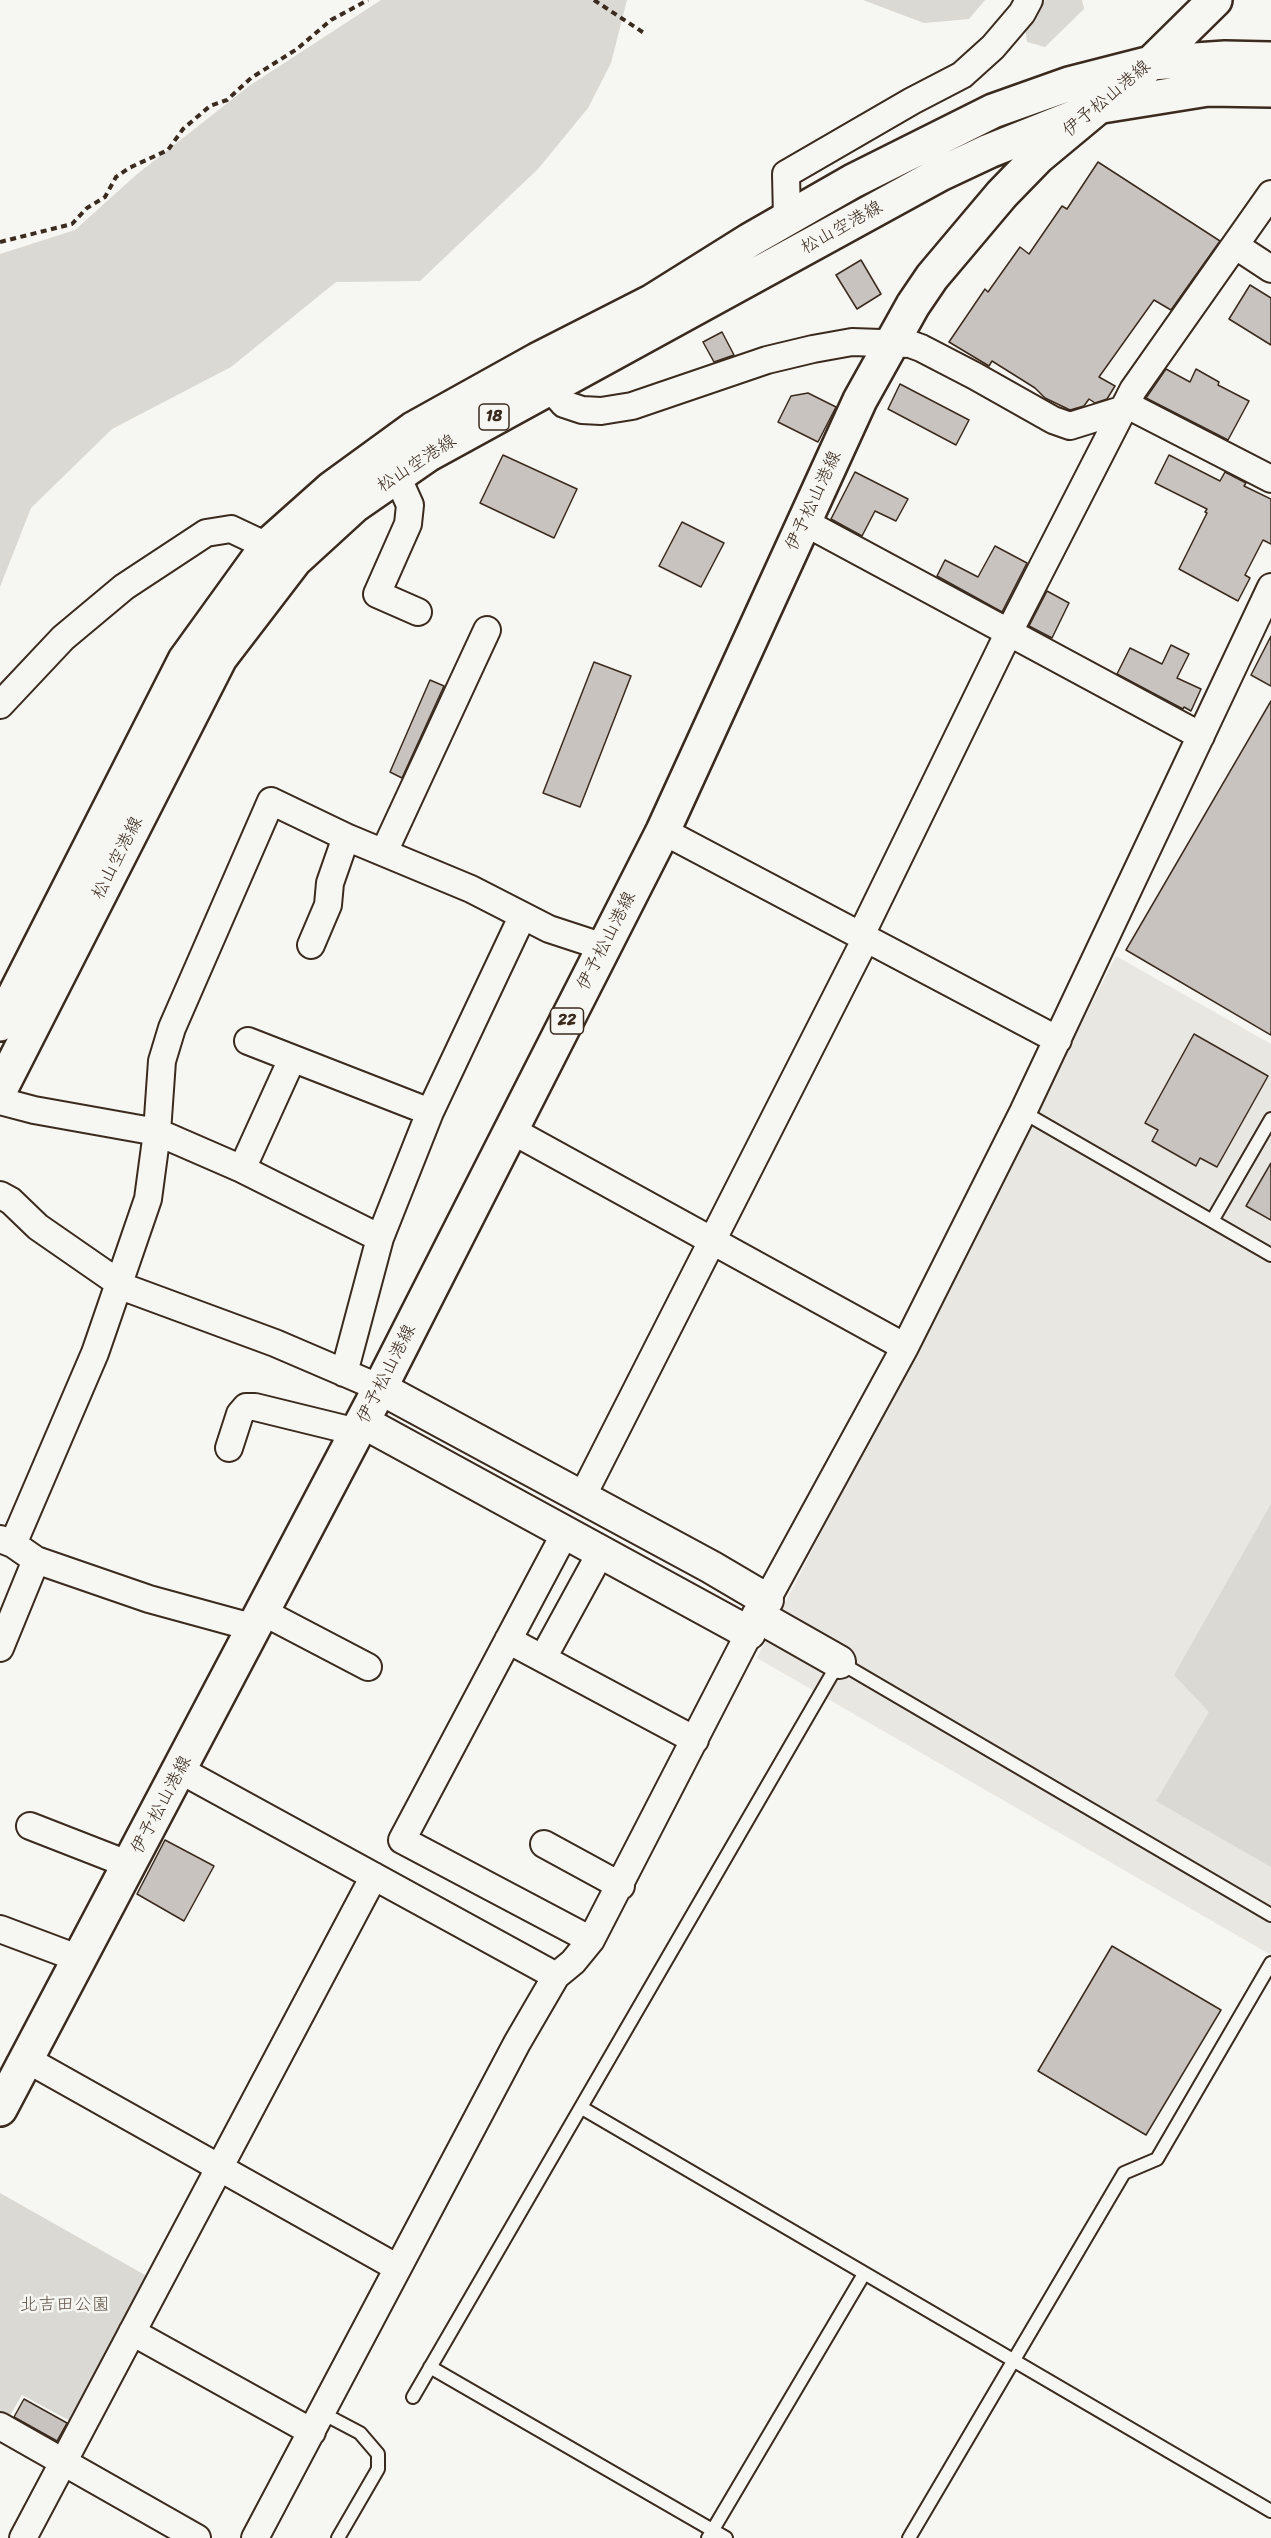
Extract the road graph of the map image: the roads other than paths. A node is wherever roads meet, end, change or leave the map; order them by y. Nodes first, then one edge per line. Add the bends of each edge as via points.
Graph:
1 (1029, 0) edge
2 (1215, 0) edge
3 (1271, 59) edge
4 (1151, 63) junction
5 (1271, 90) edge
6 (1102, 106) junction
7 (1271, 194) edge
8 (787, 218) junction
9 (1236, 246) junction
10 (1271, 269) edge
11 (893, 342) junction
12 (549, 387) junction
13 (1122, 410) junction
14 (397, 476) junction
15 (1271, 479) edge
16 (804, 522) junction
17 (281, 552) junction
18 (1271, 588) edge
19 (418, 612) dead end
20 (487, 630) dead end
21 (1009, 632) junction
22 (0, 705) edge
23 (1201, 736) junction
24 (663, 831) junction
25 (346, 837) junction
26 (384, 852) junction
27 (522, 917) junction
28 (864, 937) junction
29 (311, 945) dead end
30 (604, 947) junction
31 (0, 1024) edge
32 (1058, 1040) junction
33 (248, 1041) dead end
34 (292, 1059) junction
35 (0, 1090) edge
36 (0, 1101) edge
37 (430, 1112) junction
38 (1023, 1112) junction
39 (1271, 1119) edge
40 (511, 1130) junction
41 (157, 1132) junction
42 (242, 1169) junction
43 (0, 1195) edge
44 (1212, 1221) junction
45 (380, 1238) junction
46 (714, 1241) junction
47 (1271, 1255) edge
48 (118, 1283) junction
49 (905, 1347) junction
50 (344, 1373) junction
51 (380, 1388) junction
52 (360, 1427) junction
53 (229, 1448) dead end
54 (582, 1497) junction
55 (565, 1533) junction
56 (6, 1541) edge
57 (601, 1552) junction
58 (36, 1560) junction
59 (758, 1616) junction
60 (259, 1620) junction
61 (508, 1640) junction
62 (0, 1648) edge
63 (543, 1658) junction
64 (839, 1662) junction
65 (368, 1667) dead end
66 (695, 1740) junction
67 (180, 1770) junction
68 (30, 1826) dead end
69 (544, 1844) dead end
70 (130, 1865) junction
71 (374, 1876) junction
72 (621, 1886) junction
73 (1271, 1915) edge
74 (0, 1929) edge
75 (591, 1940) junction
76 (80, 1959) junction
77 (1271, 1963) edge
78 (556, 1976) junction
79 (14, 2068) edge
80 (582, 2108) junction
81 (0, 2109) edge
82 (220, 2167) junction
83 (398, 2268) junction
84 (864, 2274) junction
85 (132, 2332) junction
86 (1013, 2361) junction
87 (430, 2367) junction
88 (412, 2397) dead end
89 (317, 2422) junction
90 (0, 2426) edge
91 (64, 2461) junction
92 (1271, 2511) edge
93 (710, 2534) edge
94 (23, 2538) edge
95 (197, 2538) edge
96 (255, 2538) edge
97 (338, 2538) edge
98 (726, 2538) edge
99 (909, 2538) edge

1 - 8 street via 993,47 962,75 786,174
2 - 4 main road, 伊予松山港線 / 22
3 - 4 main road, 松山空港線 / 18
4 - 6 main road, 伊予松山港線 / 22
4 - 8 main road, 松山空港線 / 18 via 1069,84 993,111
5 - 6 main road, 松山空港線 / 18 via 1208,89
6 - 11 main road, 伊予松山港線 / 22 via 1047,150 1002,194 932,277
6 - 12 main road, 松山空港線 / 18 via 940,174
7 - 9 street
8 - 17 main road, 松山空港線 / 18 via 651,302 412,429 332,488
9 - 10 street
9 - 13 street
11 - 12 street via 852,342 813,349 767,360 632,406 602,411 564,404
11 - 13 street via 921,348 1070,426
11 - 16 main road, 伊予松山港線 / 22 via 860,400
12 - 14 main road, 松山空港線 / 18
13 - 15 street via 1131,407
13 - 21 street
14 - 17 main road, 松山空港線 / 18
14 - 19 street via 410,506 408,524 377,594
16 - 21 street
16 - 24 main road, 伊予松山港線 / 22
17 - 22 street via 231,529 206,533 124,587 63,638
17 - 31 main road, 松山空港線 / 18 via 185,660
17 - 35 main road, 松山空港線 / 18 via 220,658
18 - 23 street
20 - 26 street
21 - 23 street
21 - 28 street
23 - 32 street
24 - 28 street
24 - 30 main road, 伊予松山港線 / 22
25 - 26 street
25 - 29 street via 330,883 328,905
25 - 41 street via 271,801 172,1028 162,1060
26 - 27 street via 471,889
27 - 30 street
27 - 37 street
28 - 32 street
28 - 46 street
30 - 40 main road, 伊予松山港線 / 22
32 - 38 street
33 - 34 street
34 - 37 street
34 - 42 street
36 - 41 street
37 - 45 street
38 - 44 lane
38 - 49 street
39 - 44 lane
40 - 46 street
40 - 51 main road, 伊予松山港線 / 22
41 - 42 street
41 - 48 street via 148,1199
42 - 45 street
43 - 48 street
44 - 47 lane
45 - 50 street
46 - 49 street
46 - 54 street
48 - 50 street
48 - 56 street via 95,1353
49 - 59 street
50 - 51 street
51 - 52 main road, 伊予松山港線 / 22
51 - 54 street
52 - 53 street via 246,1407
52 - 55 street
52 - 60 main road, 伊予松山港線 / 22
54 - 59 street
55 - 57 street
55 - 61 street
56 - 58 street
57 - 59 street
57 - 63 street
58 - 60 street via 149,1599
58 - 62 street
59 - 64 street
59 - 66 street
60 - 65 street
60 - 67 main road, 伊予松山港線 / 22
61 - 63 street
61 - 75 street via 402,1840
63 - 66 street
64 - 73 lane
64 - 80 lane
66 - 72 street
67 - 70 main road, 伊予松山港線 / 22
67 - 71 street
68 - 70 street
69 - 72 street
70 - 76 main road, 伊予松山港線 / 22
71 - 78 street
71 - 82 street
72 - 75 street
74 - 76 street
75 - 78 street
76 - 79 main road, 伊予松山港線 / 22
77 - 86 lane via 1157,2159 1124,2173
78 - 83 street
79 - 81 main road, 伊予松山港線 / 22
79 - 82 street
80 - 84 lane
80 - 87 lane
82 - 83 street
82 - 85 street
83 - 89 street
84 - 86 lane
84 - 93 lane
85 - 89 street
85 - 91 street
86 - 92 lane
86 - 99 lane
87 - 88 lane
87 - 93 lane
89 - 96 street
89 - 97 lane via 360,2433 378,2454 378,2469
90 - 91 street
91 - 94 street
91 - 95 street
93 - 98 lane

